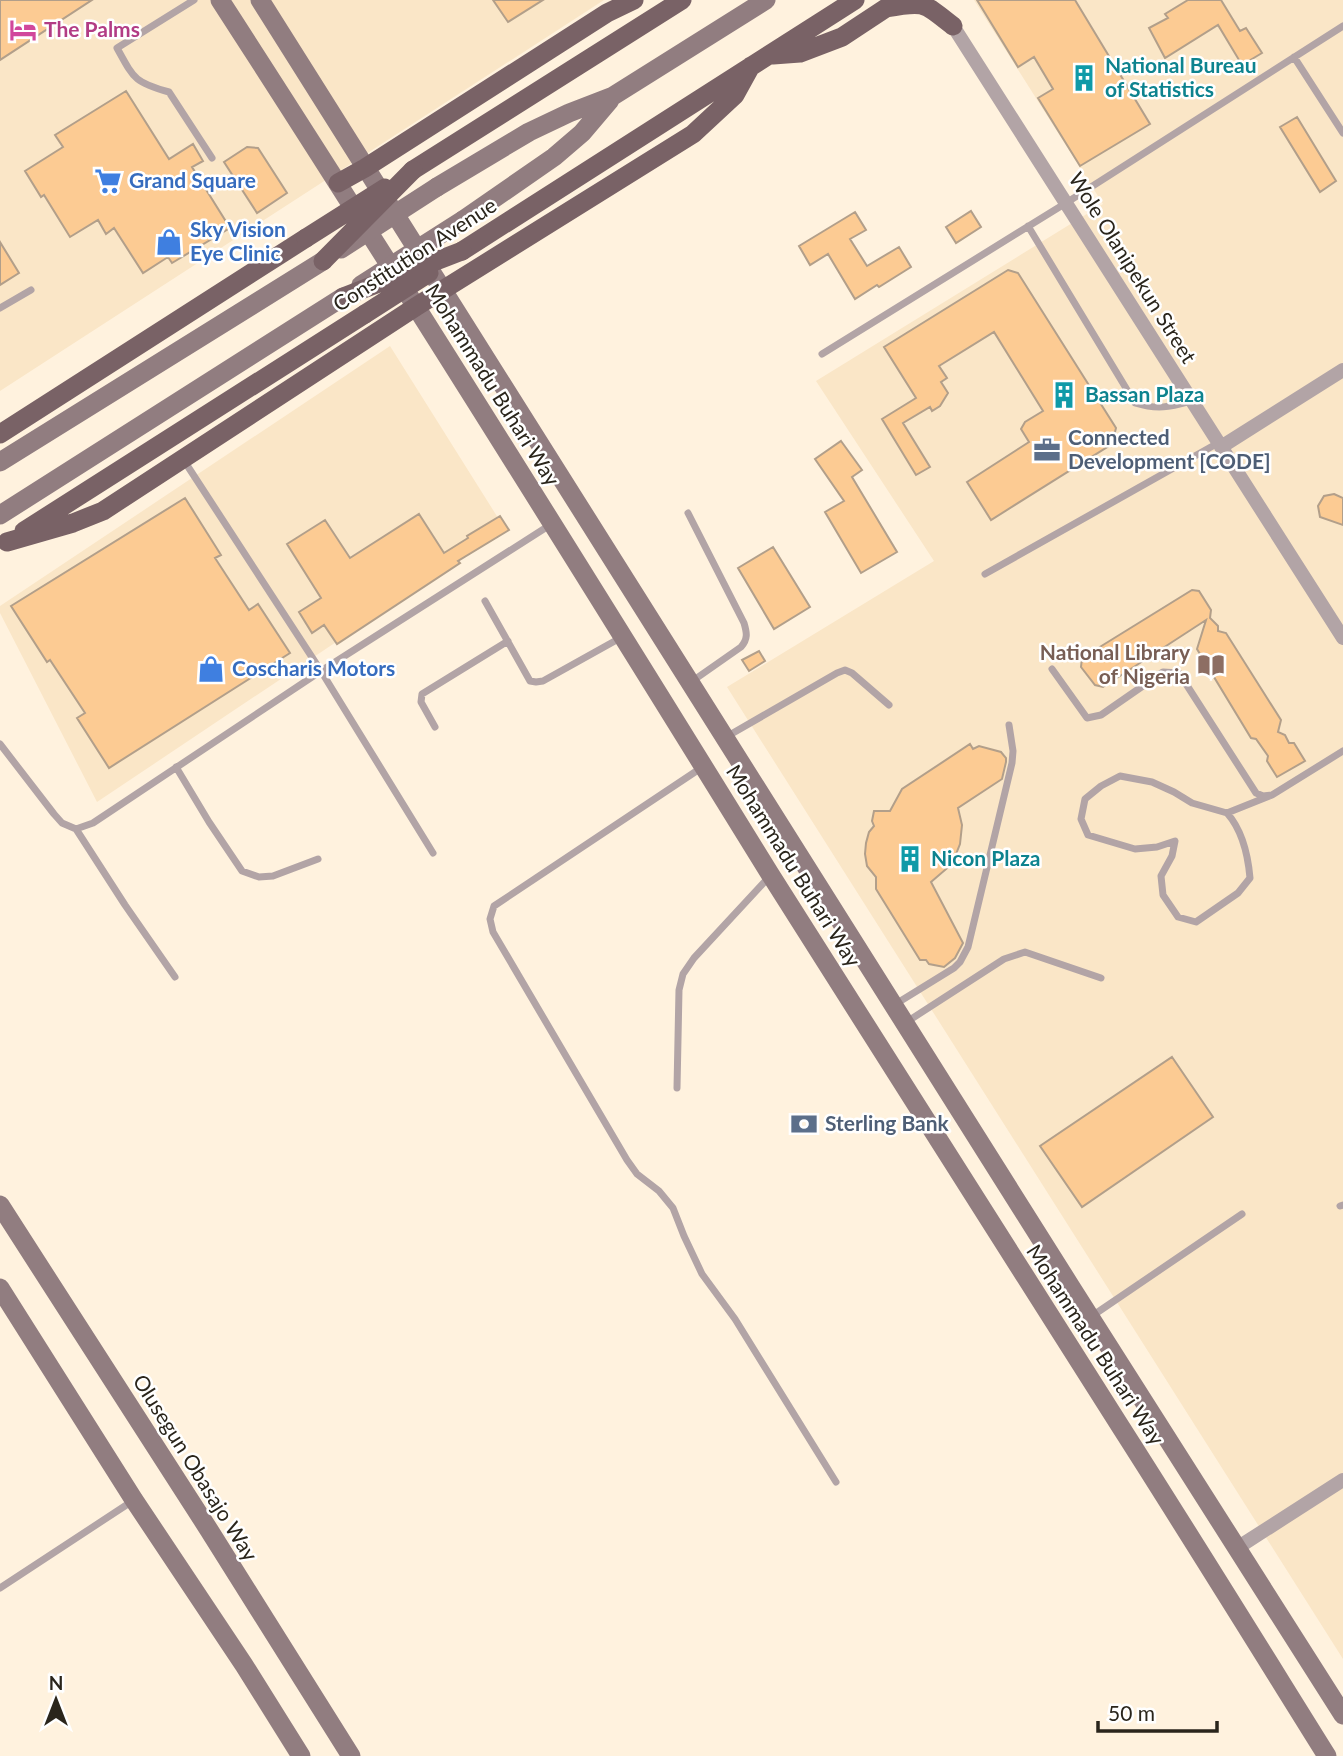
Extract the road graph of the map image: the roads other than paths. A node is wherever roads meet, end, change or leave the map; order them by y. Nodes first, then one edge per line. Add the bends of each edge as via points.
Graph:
1 (194, 0) edge
2 (220, 0) edge
3 (260, 0) edge
4 (634, 0) edge
5 (682, 0) edge
6 (766, 0) edge
7 (855, 0) edge
8 (947, 0) edge
9 (892, 4) edge
10 (953, 26) junction
11 (1343, 26) edge
12 (769, 55) junction
13 (1294, 57) junction
14 (751, 66) junction
15 (613, 96) junction
16 (1343, 133) edge
17 (212, 159) dead end
18 (365, 168) junction
19 (412, 170) junction
20 (338, 183) junction
21 (1066, 203) junction
22 (1028, 226) junction
23 (462, 251) junction
24 (323, 261) junction
25 (31, 290) dead end
26 (444, 290) junction
27 (343, 297) junction
28 (417, 306) junction
29 (0, 308) edge
30 (822, 354) dead end
31 (1343, 370) edge
32 (1191, 401) junction
33 (0, 434) edge
34 (1219, 445) junction
35 (183, 459) junction
36 (0, 462) edge
37 (688, 513) dead end
38 (0, 515) edge
39 (552, 523) junction
40 (4, 544) edge
41 (985, 575) dead end
42 (485, 601) dead end
43 (623, 637) junction
44 (1343, 638) edge
45 (508, 641) junction
46 (1052, 669) dead end
47 (321, 671) junction
48 (690, 682) junction
49 (889, 705) dead end
50 (1009, 725) dead end
51 (435, 727) dead end
52 (725, 738) junction
53 (0, 744) edge
54 (1343, 751) edge
55 (704, 765) junction
56 (176, 767) junction
57 (746, 771) junction
58 (717, 788) junction
59 (1272, 795) junction
60 (1227, 813) junction
61 (76, 829) junction
62 (433, 853) dead end
63 (318, 859) dead end
64 (771, 875) junction
65 (175, 977) dead end
66 (1101, 978) dead end
67 (893, 1006) junction
68 (905, 1024) junction
69 (677, 1088) dead end
70 (0, 1205) edge
71 (1242, 1214) dead end
72 (1071, 1287) junction
73 (0, 1288) edge
74 (1042, 1304) junction
75 (1090, 1317) junction
76 (1343, 1480) edge
77 (836, 1482) dead end
78 (134, 1500) junction
79 (1237, 1548) junction
80 (0, 1588) edge
81 (1343, 1715) edge
82 (301, 1756) edge
83 (351, 1756) edge
84 (1327, 1756) edge

1 - 17 lane via 117,48 135,78 169,92
2 - 20 main road, Mohammadu Buhari Way
3 - 18 main road, Mohammadu Buhari Way
4 - 18 main road
5 - 19 main road
6 - 15 main road, Constitution Avenue
7 - 12 main road, Constitution Avenue
8 - 10 main road
9 - 10 main road via 920,4
9 - 12 main road via 821,46
10 - 21 street, Wole Olanipekun Street
11 - 13 lane
12 - 14 main road, Constitution Avenue
13 - 16 lane
13 - 21 lane
14 - 23 main road, Constitution Avenue
14 - 26 main road via 735,95 693,134
15 - 24 main road, Constitution Avenue, bridge via 529,132
15 - 27 main road, Constitution Avenue, bridge via 554,157
18 - 20 main road
18 - 26 main road, Mohammadu Buhari Way
19 - 24 main road, bridge
19 - 33 main road, bridge
20 - 28 main road, Mohammadu Buhari Way
21 - 22 lane
21 - 32 street, Wole Olanipekun Street
22 - 30 lane
22 - 32 lane via 1135,403 1164,408
23 - 27 main road, bridge
23 - 40 main road, Constitution Avenue, bridge
24 - 36 main road, Constitution Avenue
25 - 29 lane
26 - 28 main road
26 - 48 main road, Mohammadu Buhari Way
27 - 38 main road, Constitution Avenue
28 - 35 main road
28 - 39 main road, Mohammadu Buhari Way
31 - 34 street
32 - 34 street, Wole Olanipekun Street
34 - 41 lane
34 - 44 street, Wole Olanipekun Street
35 - 40 main road via 103,511
35 - 47 lane
37 - 48 lane via 747,634 741,647
39 - 43 main road, Mohammadu Buhari Way
39 - 47 lane
42 - 45 lane
43 - 45 lane via 536,682 530,681
43 - 55 main road, Mohammadu Buhari Way
45 - 51 lane via 422,694 421,702
46 - 59 lane via 1087,718 1101,715 1163,671 1179,673 1256,793
47 - 56 lane
47 - 62 lane
48 - 52 main road, Mohammadu Buhari Way
49 - 52 lane via 845,670
50 - 67 lane via 1012,763 968,947 954,968
52 - 57 main road, Mohammadu Buhari Way
53 - 61 lane via 62,823
54 - 59 lane
55 - 58 main road, Mohammadu Buhari Way
55 - 77 lane via 494,906 490,919 493,932 626,1160 673,1208 702,1274
56 - 61 lane via 93,823
56 - 63 lane via 242,871 273,876
57 - 58 main road
57 - 67 main road, Mohammadu Buhari Way
58 - 64 main road, Mohammadu Buhari Way
59 - 60 lane
60 - 60 lane via 1248,856 1250,878 1238,893 1196,922 1178,917 1163,895 1161,876 1175,841 1135,849 1088,835 1081,819 1084,799 1120,776 1152,782 1192,803
61 - 65 lane
64 - 69 lane via 683,974
64 - 74 main road, Mohammadu Buhari Way
66 - 68 lane via 1025,952 1004,959
67 - 68 main road, Mohammadu Buhari Way
68 - 72 main road, Mohammadu Buhari Way
70 - 83 main road, Olusegun Obasajo Way
71 - 75 lane
72 - 74 main road
72 - 75 main road, Mohammadu Buhari Way
73 - 78 main road
74 - 84 main road, Mohammadu Buhari Way
75 - 79 main road, Mohammadu Buhari Way
76 - 79 street
78 - 80 lane
78 - 82 main road
79 - 81 main road, Mohammadu Buhari Way

